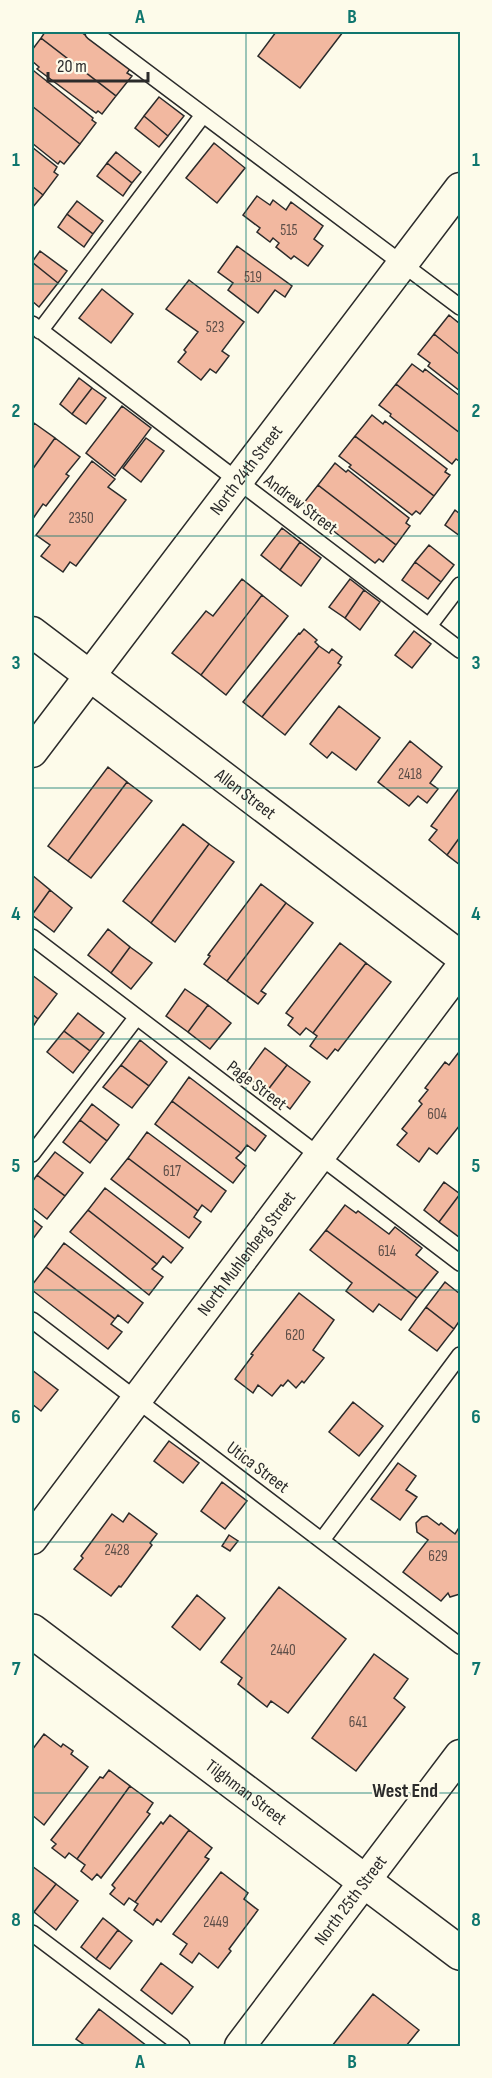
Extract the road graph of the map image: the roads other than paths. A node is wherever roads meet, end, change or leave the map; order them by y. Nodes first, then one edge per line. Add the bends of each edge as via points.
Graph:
1 (93, 32) edge
2 (203, 115) junction
3 (460, 188) edge
4 (403, 264) junction
5 (460, 307) edge
6 (36, 328) edge
7 (238, 481) junction
8 (460, 585) edge
9 (429, 626) junction
10 (32, 632) edge
11 (460, 650) edge
12 (90, 676) junction
13 (32, 752) edge
14 (32, 937) edge
15 (460, 956) edge
16 (460, 969) edge
17 (136, 1018) junction
18 (32, 1154) edge
19 (319, 1156) junction
20 (460, 1263) edge
21 (32, 1320) edge
22 (460, 1355) edge
23 (137, 1400) junction
24 (32, 1539) edge
25 (322, 1540) junction
26 (32, 1631) edge
27 (460, 1646) edge
28 (460, 1755) edge
29 (366, 1881) junction
30 (32, 1932) edge
31 (460, 1953) edge
32 (182, 2046) edge
33 (240, 2046) edge

1 - 2 lane
2 - 4 lane
2 - 6 lane
3 - 4 street, North 24th Street
4 - 5 lane
4 - 7 street, North 24th Street
6 - 7 lane, Andrew Street
7 - 9 lane, Andrew Street
7 - 12 street, North 24th Street
8 - 9 lane
9 - 11 lane, Andrew Street
10 - 12 street, Allen Street
12 - 13 street, North 24th Street
12 - 15 street, Allen Street
14 - 17 lane, Page Street
16 - 19 street, North Muhlenberg Street
17 - 18 lane
17 - 19 lane, Page Street
19 - 20 lane, Page Street
19 - 23 street, North Muhlenberg Street
21 - 23 lane, Utica Street
22 - 25 lane
23 - 24 street, North Muhlenberg Street
23 - 25 lane, Utica Street
25 - 27 lane, Utica Street
26 - 29 main road, Tilghman Street
28 - 29 street, North 25th Street
29 - 31 main road, Tilghman Street
29 - 33 street, North 25th Street
30 - 32 lane

